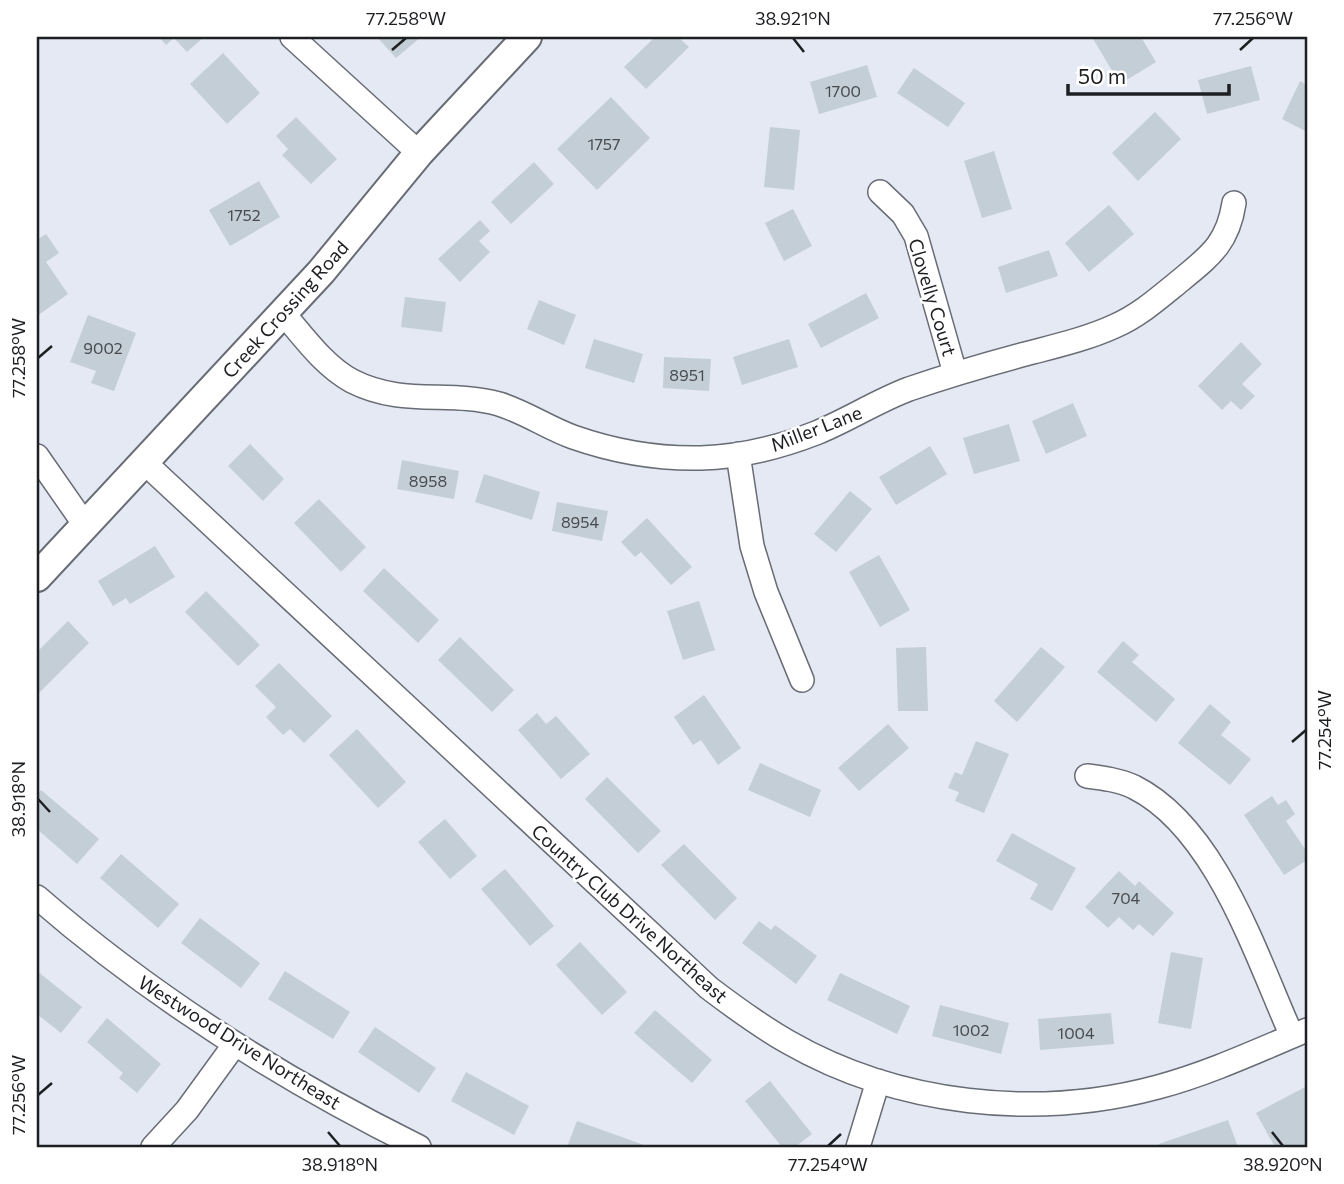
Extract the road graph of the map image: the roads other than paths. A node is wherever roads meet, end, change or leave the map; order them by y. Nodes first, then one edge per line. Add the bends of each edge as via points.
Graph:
1 (292, 37) edge
2 (527, 37) edge
3 (419, 153) junction
4 (880, 192) dead end
5 (1234, 203) dead end
6 (283, 313) junction
7 (956, 373) junction
8 (738, 454) junction
9 (37, 456) edge
10 (144, 462) junction
11 (85, 525) junction
12 (37, 577) edge
13 (802, 680) dead end
14 (1087, 776) dead end
15 (37, 897) edge
16 (1300, 1033) edge
17 (234, 1044) junction
18 (878, 1081) junction
19 (153, 1147) edge
20 (419, 1147) edge
21 (858, 1147) edge

1 - 3 street
2 - 3 street, Creek Crossing Road
3 - 6 street, Creek Crossing Road
4 - 7 street, Clovelly Court via 904,214 916,236
5 - 7 street, Miller Lane via 1224,237 1212,255 1145,309 1087,337
6 - 8 street, Miller Lane via 329,365 373,390 502,405 572,437 612,449 700,458
6 - 10 street, Creek Crossing Road
7 - 8 street, Miller Lane via 817,432
8 - 13 street via 752,547
9 - 11 street
10 - 11 street, Creek Crossing Road
10 - 18 street, Country Club Drive Northeast via 709,988 790,1043
11 - 12 street, Creek Crossing Road
14 - 16 street via 1132,786 1154,799 1204,851
15 - 17 street, Westwood Drive Northeast via 137,978
16 - 18 street, Country Club Drive Northeast via 1206,1072 1101,1098 1003,1104 954,1099
17 - 19 street via 187,1111
17 - 20 street, Westwood Drive Northeast
18 - 21 street

